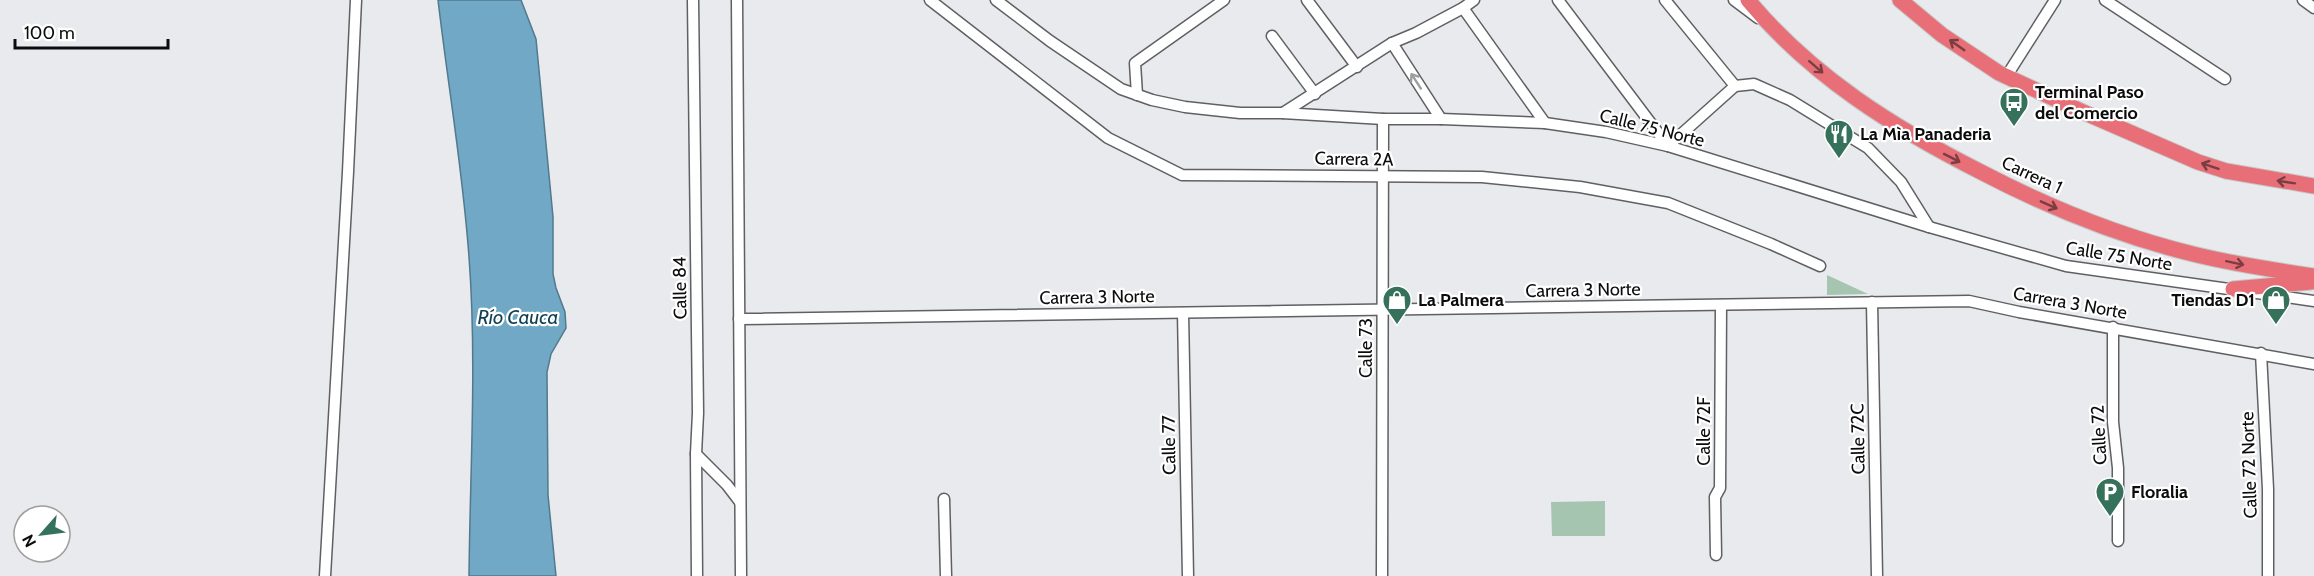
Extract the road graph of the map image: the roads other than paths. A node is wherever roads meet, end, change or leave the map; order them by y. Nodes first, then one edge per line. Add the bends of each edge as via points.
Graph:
1 (356, 0) edge
2 (693, 0) edge
3 (737, 0) edge
4 (930, 0) edge
5 (996, 0) edge
6 (1224, 0) edge
7 (1307, 0) edge
8 (1474, 0) edge
9 (1558, 0) edge
10 (1665, 0) edge
11 (1734, 0) edge
12 (1748, 0) edge
13 (1900, 0) edge
14 (2055, 0) edge
15 (2105, 0) edge
16 (2303, 0) edge
17 (1463, 8) junction
18 (2314, 8) edge
19 (1772, 28) junction
20 (1272, 36) dead end
21 (1392, 43) junction
22 (1356, 67) junction
23 (2006, 77) junction
24 (2225, 79) dead end
25 (1735, 86) junction
26 (1315, 94) junction
27 (1137, 95) junction
28 (1282, 113) junction
29 (1383, 119) junction
30 (1440, 119) junction
31 (1545, 123) junction
32 (1668, 146) junction
33 (1383, 176) junction
34 (2314, 186) edge
35 (1929, 227) junction
36 (1820, 266) dead end
37 (2314, 276) edge
38 (2314, 281) edge
39 (2233, 289) junction
40 (2314, 300) edge
41 (1872, 302) junction
42 (1721, 305) junction
43 (1383, 310) junction
44 (1183, 313) junction
45 (739, 319) junction
46 (2113, 327) junction
47 (2261, 353) junction
48 (2314, 363) edge
49 (696, 454) junction
50 (944, 499) dead end
51 (740, 502) junction
52 (2118, 541) dead end
53 (1716, 555) dead end
54 (324, 576) edge
55 (697, 576) edge
56 (741, 576) edge
57 (946, 576) edge
58 (1188, 576) edge
59 (1382, 576) edge
60 (1877, 576) edge
61 (2268, 576) edge

1 - 54 street
2 - 49 street, Calle 84
3 - 45 street
4 - 33 street, Carrera 2A via 1108,138 1182,175
5 - 27 street, Calle 75 Norte via 1121,89
6 - 27 street via 1135,63
7 - 22 street
8 - 17 street
9 - 32 street
10 - 25 street
11 - 19 street
12 - 19 highway, Carrera 1
23 -> 13 highway via 1942,35
14 - 23 street
15 - 24 street
16 - 18 street
17 - 21 street
17 - 31 street
19 -> 37 highway, Carrera 1 via 1830,80 1904,131 2026,195 2077,217 2192,254
20 - 26 street
21 - 22 street
30 -> 21 street
22 - 26 street
34 -> 23 highway via 2226,171 2198,162
25 - 32 street
25 - 35 street via 1754,84 1790,100 1868,148 1901,182
26 - 28 street
27 - 28 street, Calle 75 Norte via 1185,107
28 - 29 street, Calle 75 Norte
29 - 30 street, Calle 75 Norte
29 - 33 street, Calle 73
30 - 31 street, Calle 75 Norte
31 - 32 street, Calle 75 Norte
32 - 35 street, Calle 75 Norte
33 - 36 street, Carrera 2A via 1533,181 1668,203
33 - 43 street, Calle 73
35 - 39 street, Calle 75 Norte via 2066,266
38 - 39 highway
39 - 40 street, Calle 75 Norte
41 - 42 street, Carrera 3 Norte
41 - 46 street, Carrera 3 Norte via 1969,301
41 - 60 street, Calle 72C
42 - 43 street, Carrera 3 Norte
42 - 53 street, Calle 72F
43 - 44 street, Carrera 3 Norte
43 - 59 street, Calle 73
44 - 45 street, Carrera 3 Norte
44 - 58 street, Calle 77
45 - 51 street
46 - 47 street, Carrera 3 Norte
46 - 52 street, Calle 72
47 - 48 street, Carrera 3 Norte
47 - 61 street, Calle 72 Norte
49 - 51 street
49 - 55 street, Calle 84
50 - 57 street
51 - 56 street

